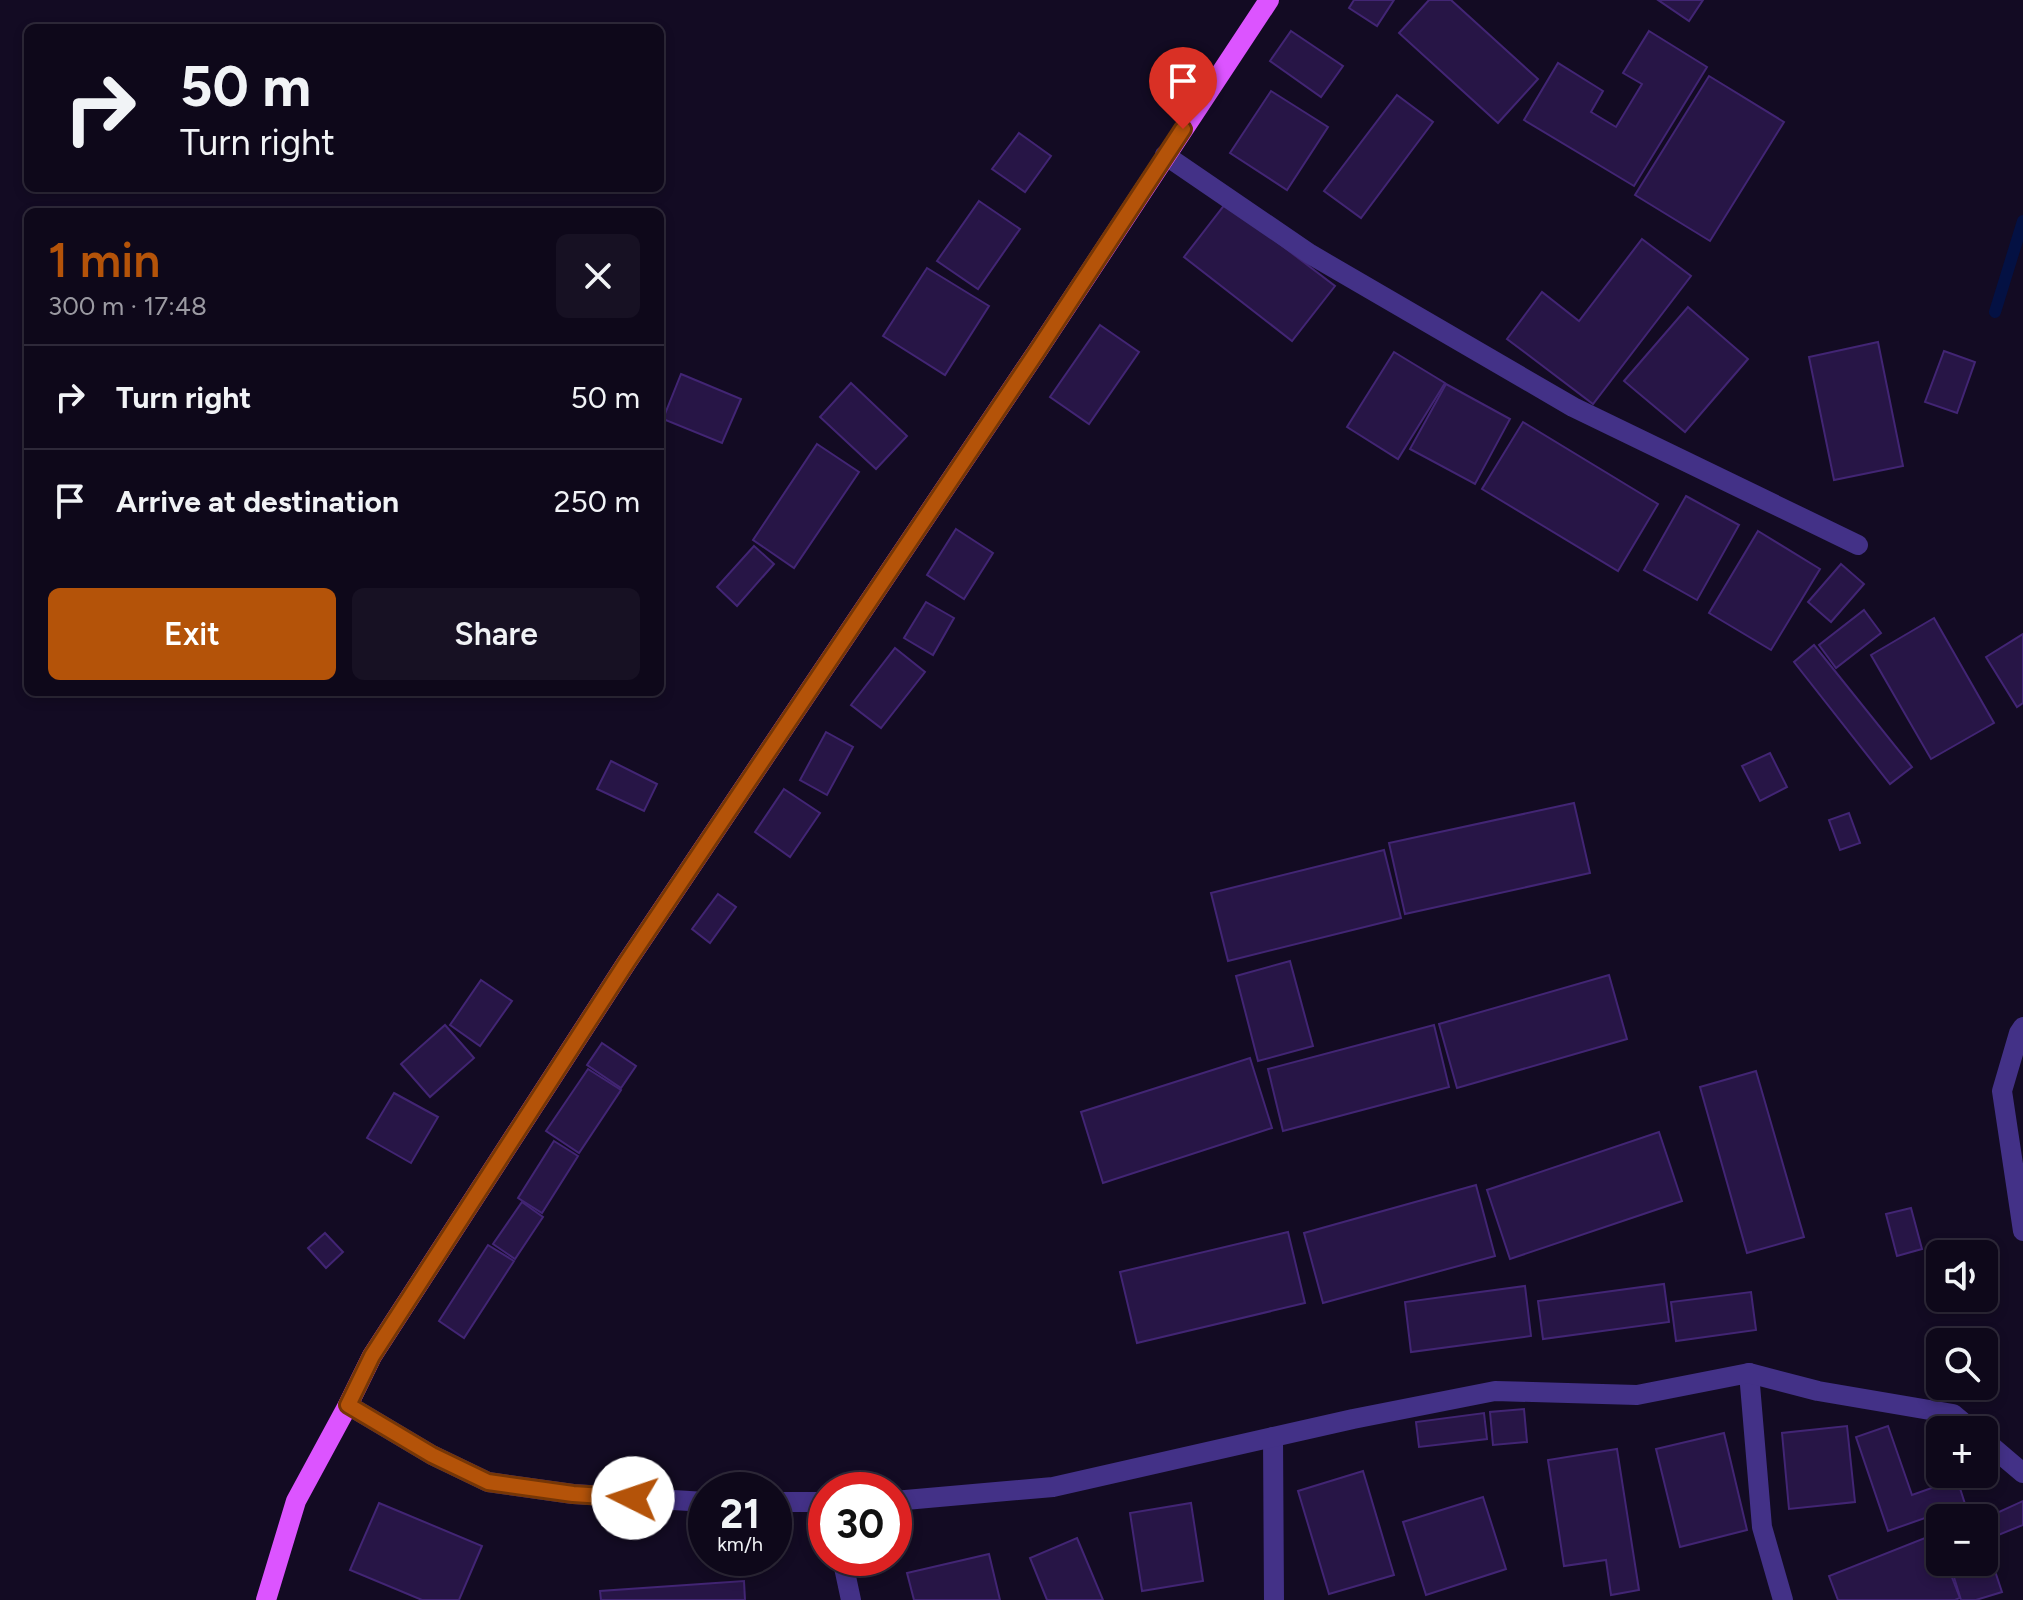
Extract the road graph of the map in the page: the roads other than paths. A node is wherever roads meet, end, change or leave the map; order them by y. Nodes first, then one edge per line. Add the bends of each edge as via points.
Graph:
1 (1269, 0) edge
2 (1165, 155) junction
3 (1858, 545) dead end
4 (2023, 1027) edge
5 (2023, 1231) edge
6 (1749, 1373) junction
7 (348, 1405) junction
8 (1955, 1416) edge
9 (1273, 1437) junction
10 (1998, 1452) edge
11 (2023, 1473) edge
12 (912, 1499) edge
13 (688, 1501) edge
14 (846, 1576) edge
15 (266, 1600) edge
16 (851, 1600) edge
17 (1274, 1600) edge
18 (1783, 1600) edge

1 - 2 main road
2 - 3 street via 1310,254 1573,407
2 - 7 main road via 627,962 372,1356
4 - 5 street via 2002,1091
6 - 8 street
6 - 9 street via 1637,1395 1495,1391
6 - 18 street via 1762,1527
7 - 13 street via 488,1482
7 - 15 main road via 296,1501
9 - 12 street via 1053,1487
9 - 17 street
10 - 11 street
14 - 16 street

